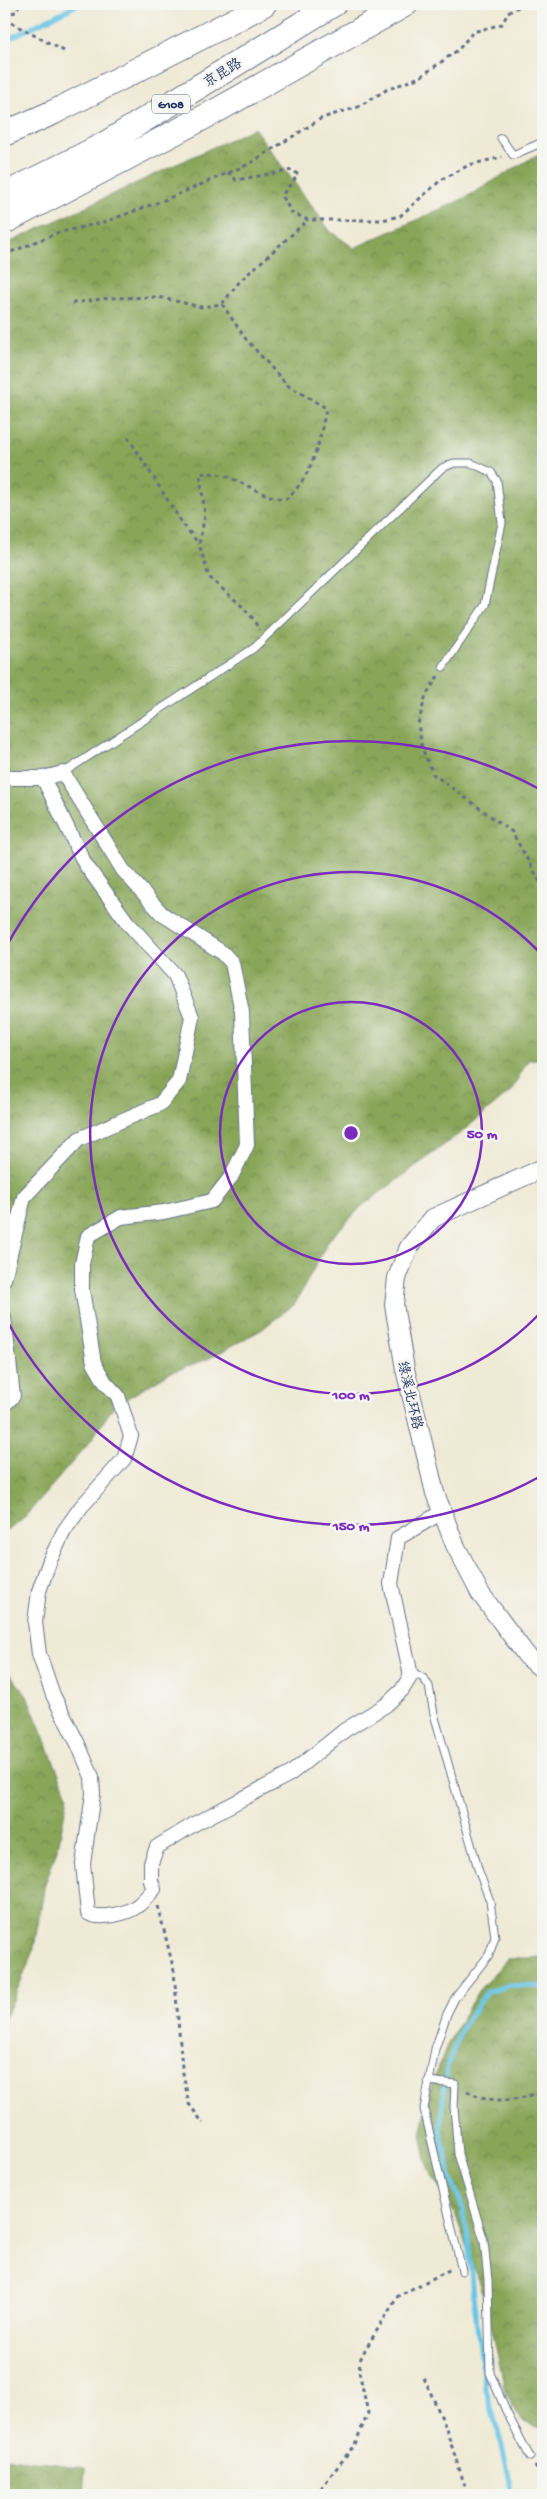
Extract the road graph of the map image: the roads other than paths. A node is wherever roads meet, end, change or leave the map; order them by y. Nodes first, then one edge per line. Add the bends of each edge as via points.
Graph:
1 (259, 4) edge
2 (264, 4) edge
3 (334, 4) edge
4 (406, 4) edge
5 (237, 20) junction
6 (4, 134) edge
7 (502, 138) dead end
8 (543, 142) edge
9 (4, 195) edge
10 (4, 222) edge
11 (443, 667) road end
12 (63, 773) junction
13 (4, 778) edge
14 (43, 778) junction
15 (543, 1168) edge
16 (4, 1279) edge
17 (4, 1317) edge
18 (4, 1405) edge
19 (442, 1512) junction
20 (543, 1670) edge
21 (410, 1671) junction
22 (431, 2081) junction
23 (461, 2268) road end
24 (530, 2457) dead end

1 - 5 highway
2 - 5 highway
3 - 9 highway, 京昆路 / G108 via 103,145
4 - 10 highway via 214,112
5 - 6 highway
7 - 8 lane via 513,155
11 - 12 lane via 485,605 502,523 497,481 491,472 471,463 454,463 442,468 254,648
12 - 14 street
12 - 21 street via 123,870 162,914 232,963 242,1012 247,1145 231,1177 212,1201 164,1212 121,1217 88,1236 82,1264 82,1289 94,1363 118,1396 130,1436 124,1459 64,1531 38,1591 35,1622 39,1654 53,1695 92,1777 93,1794 83,1864 88,1913 103,1916 137,1907 154,1888 151,1863 157,1848 196,1823 290,1774 346,1730 386,1704 402,1690
13 - 14 street
14 - 16 street via 85,864 126,922 175,975 192,1018 179,1081 160,1104 79,1139 24,1197
15 - 19 street, 绿溪北环路 via 433,1218 409,1247 397,1278 394,1305 404,1368
17 - 18 street via 13,1396
19 - 20 street, 绿溪北环路 via 480,1593 527,1656
19 - 21 street via 398,1538 391,1584
21 - 22 lane via 423,1678 429,1686 479,1872 490,1901 495,1936 489,1955 455,1998 447,2014 434,2050
22 - 23 lane via 424,2109
22 - 24 lane via 455,2084 458,2154 484,2241 490,2373

